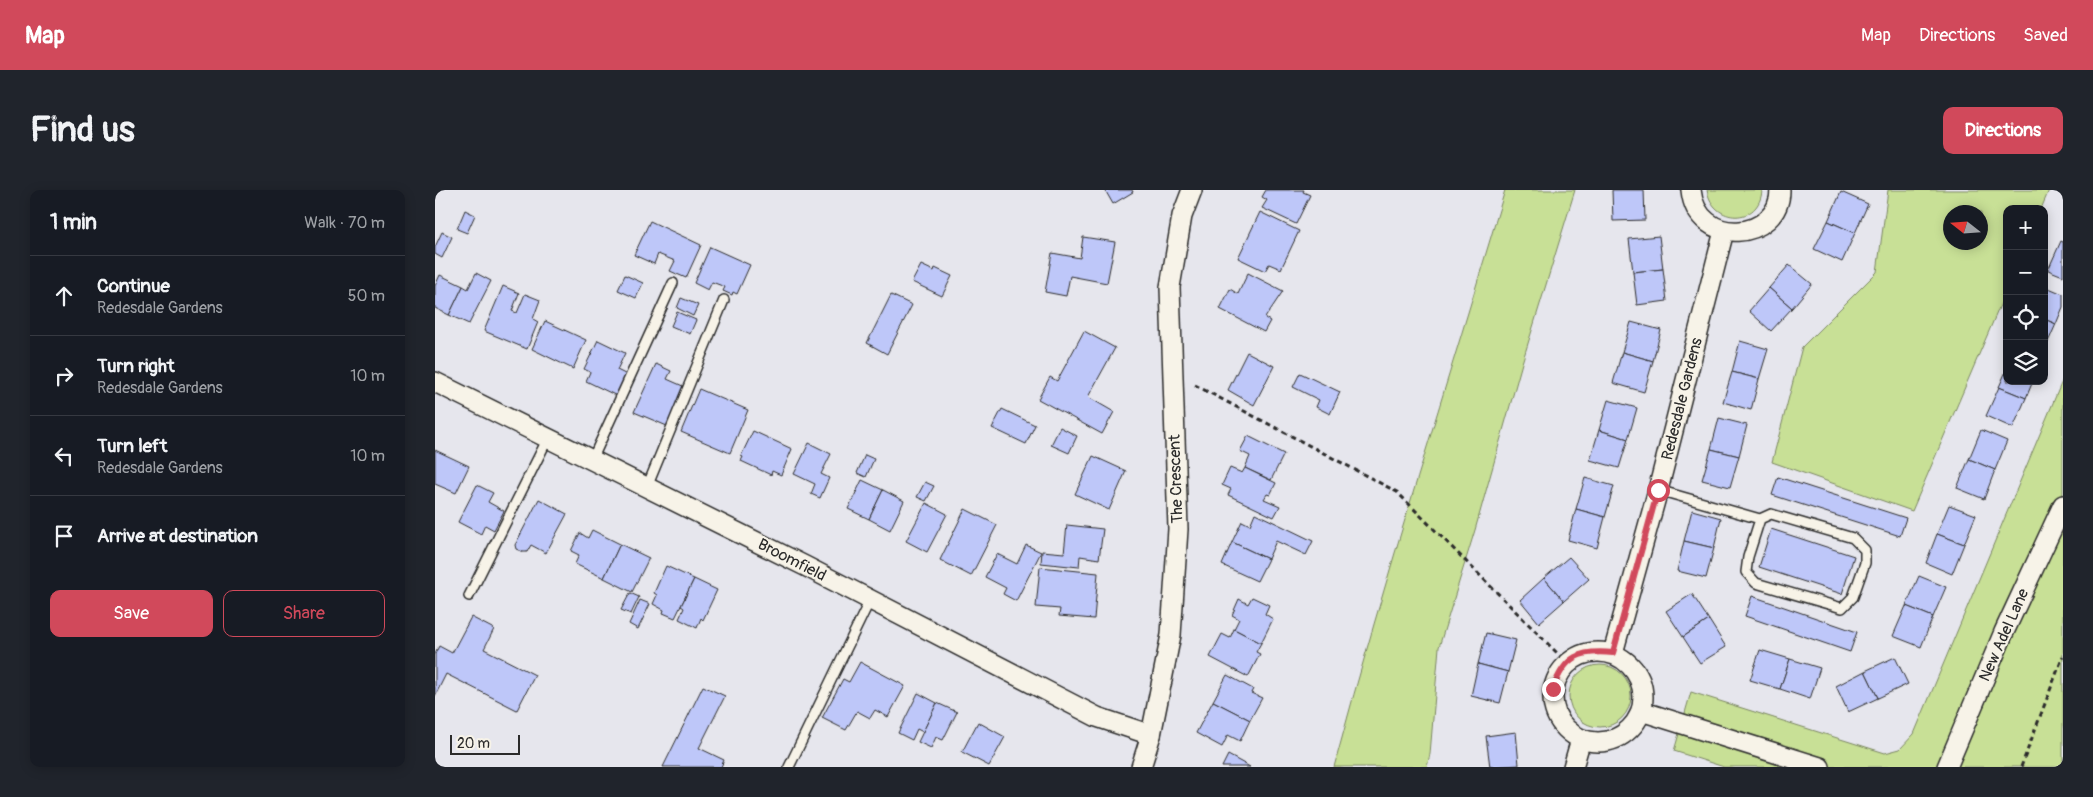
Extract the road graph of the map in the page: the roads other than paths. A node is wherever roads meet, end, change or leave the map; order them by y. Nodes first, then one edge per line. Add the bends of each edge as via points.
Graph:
1 (1192, 190) edge
2 (1691, 190) edge
3 (1780, 190) edge
4 (1724, 231) junction
5 (673, 283) dead end
6 (724, 300) dead end
7 (435, 382) edge
8 (548, 438) junction
9 (592, 460) junction
10 (647, 487) junction
11 (1658, 490) junction
12 (2063, 505) edge
13 (1760, 519) junction
14 (469, 596) dead end
15 (870, 600) junction
16 (1613, 653) junction
17 (1641, 711) junction
18 (1151, 735) junction
19 (1581, 739) junction
20 (789, 767) edge
21 (1141, 767) edge
22 (1573, 767) edge
23 (1820, 767) edge
24 (1947, 767) edge

1 - 18 street, The Crescent via 1182,216 1170,287 1177,539 1171,635
2 - 4 street via 1699,214 1710,225
3 - 4 street via 1773,212 1762,224 1737,232
4 - 11 street, Redesdale Gardens
5 - 9 lane
6 - 10 lane
7 - 8 street, Broomfield
8 - 9 street, Broomfield
8 - 14 lane
9 - 10 street, Broomfield
10 - 15 street, Broomfield
11 - 13 lane
11 - 16 street, Redesdale Gardens
12 - 24 street, New Adel Lane via 2004,632
13 - 13 lane via 1771,514 1853,538 1865,550 1865,563 1853,597 1842,608 1756,583 1746,572
15 - 18 street, Broomfield via 1097,717
15 - 20 lane
16 - 17 street via 1637,672 1644,693
16 - 19 street via 1591,651 1580,654 1558,674 1552,701 1557,716 1567,731
17 - 19 street via 1628,731 1607,742
17 - 23 street
18 - 21 street, The Crescent
19 - 22 street

